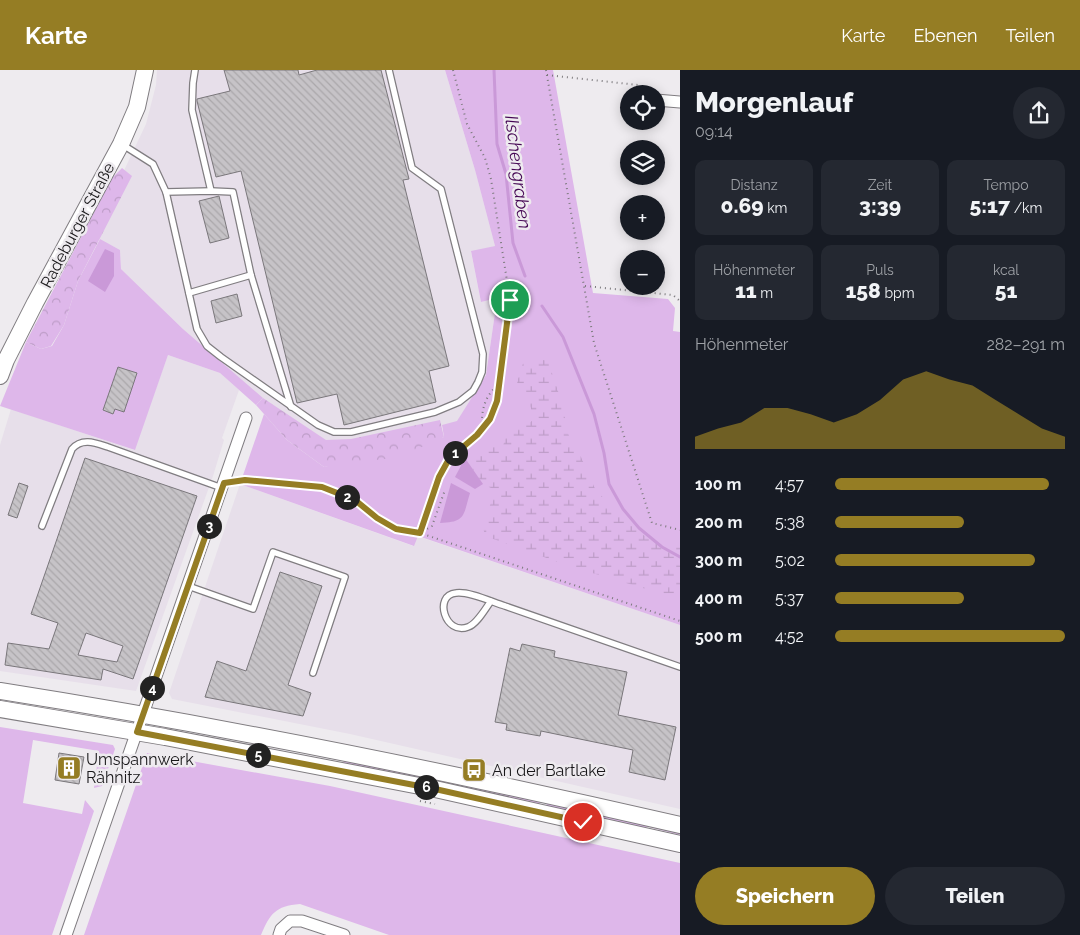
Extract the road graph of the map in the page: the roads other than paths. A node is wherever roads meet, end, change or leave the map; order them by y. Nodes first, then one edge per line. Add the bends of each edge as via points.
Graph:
1 (146, 70) edge
2 (195, 70) edge
3 (389, 70) edge
4 (665, 101) edge
5 (680, 102) edge
6 (121, 144) junction
7 (211, 191) junction
8 (166, 192) junction
9 (251, 275) junction
10 (189, 293) junction
11 (0, 376) edge
12 (291, 407) junction
13 (246, 418) dead end
14 (223, 486) junction
15 (42, 526) dead end
16 (188, 586) junction
17 (492, 602) junction
18 (680, 667) edge
19 (313, 673) dead end
20 (0, 691) edge
21 (0, 709) edge
22 (143, 714) junction
23 (137, 732) junction
24 (680, 825) edge
25 (680, 844) edge
26 (66, 935) edge
27 (280, 935) edge
28 (344, 935) edge

1 - 6 main road, Radeburger Straße via 137,107
2 - 7 lane via 192,110
3 - 12 lane via 412,168 441,189 483,354 482,372 473,391 459,402 435,412 351,432 334,432
4 - 5 street
6 - 8 lane via 153,164
6 - 11 main road, Radeburger Straße via 31,311
7 - 8 lane
7 - 9 lane via 233,192
8 - 10 lane
9 - 10 lane
9 - 12 lane
10 - 12 lane via 197,330 207,346
13 - 14 street
14 - 15 lane via 84,442 72,449
14 - 16 street
16 - 19 lane via 253,610 273,552 346,577
16 - 22 street
17 - 17 lane via 470,627 453,626 443,610 444,602 457,592
17 - 18 lane
20 - 22 main road
21 - 23 main road
22 - 23 street
22 - 24 main road via 429,770
23 - 25 main road via 435,789
23 - 26 street
27 - 28 street via 290,921 302,920

